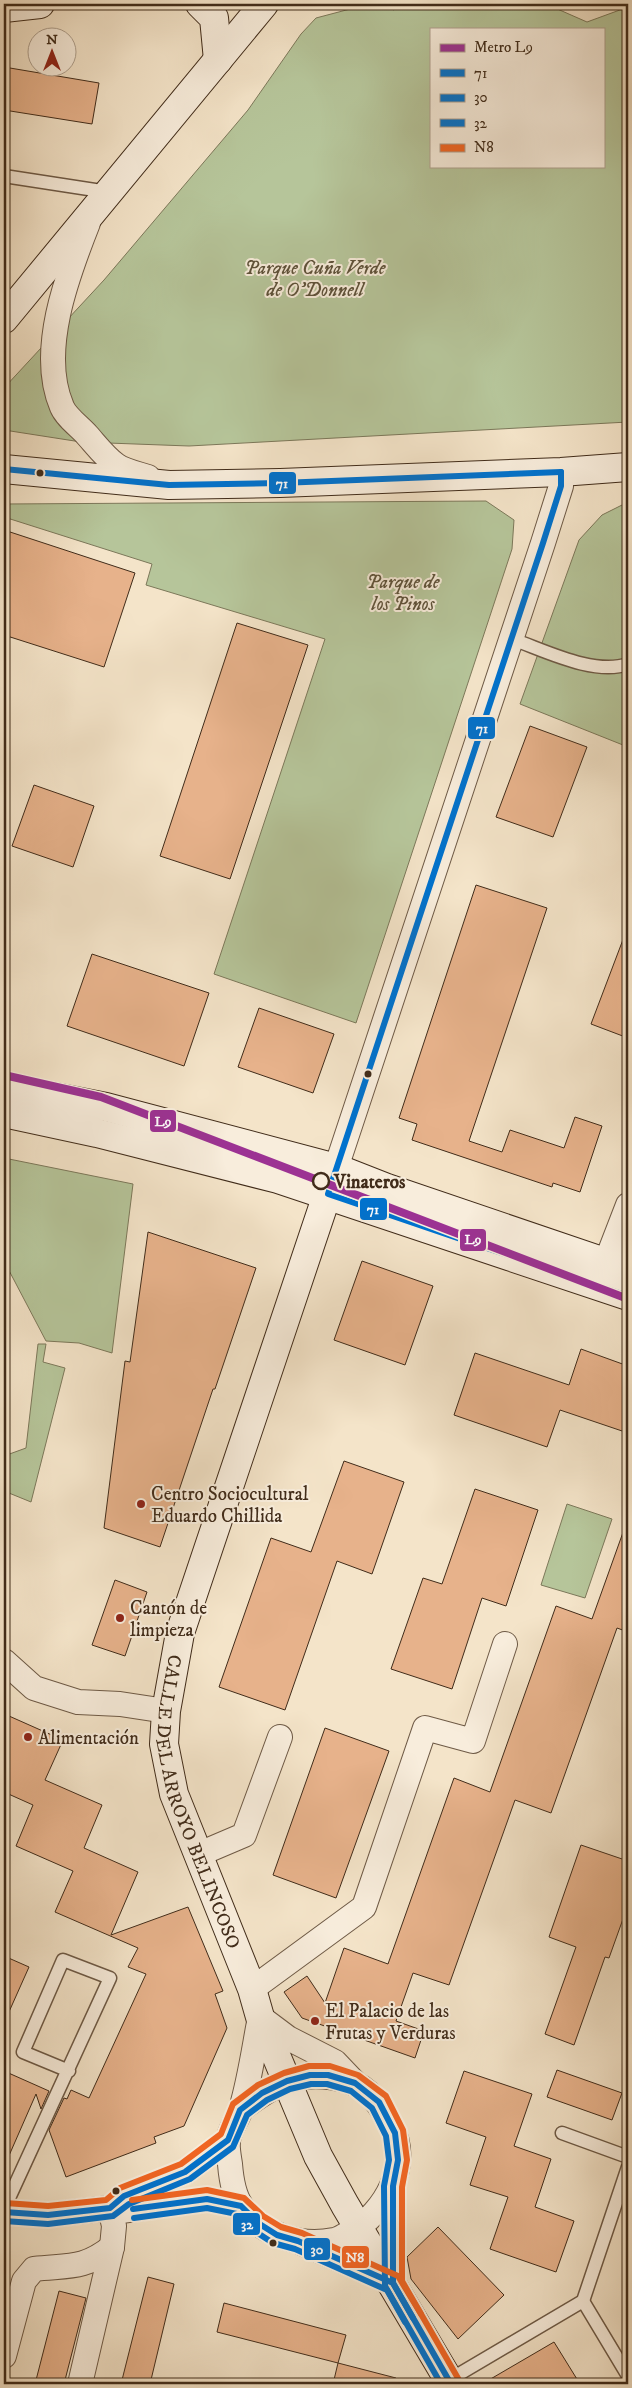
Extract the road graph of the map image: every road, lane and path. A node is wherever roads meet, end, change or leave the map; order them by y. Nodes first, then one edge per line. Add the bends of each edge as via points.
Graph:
1 (40, 4) edge
2 (200, 4) edge
3 (264, 4) edge
4 (4, 8) edge
5 (218, 60) junction
6 (4, 176) edge
7 (101, 200) junction
8 (4, 319) edge
9 (628, 467) edge
10 (4, 469) edge
11 (562, 472) junction
12 (169, 484) junction
13 (512, 639) junction
14 (628, 664) edge
15 (4, 1087) edge
16 (4, 1113) edge
17 (332, 1181) junction
18 (628, 1204) edge
19 (610, 1272) edge
20 (628, 1296) edge
21 (505, 1644) dead end
22 (4, 1661) edge
23 (166, 1711) junction
24 (280, 1737) dead end
25 (197, 1855) junction
26 (252, 1989) junction
27 (260, 2016) junction
28 (69, 2071) junction
29 (287, 2081) junction
30 (355, 2083) junction
31 (240, 2110) junction
32 (562, 2133) dead end
33 (228, 2140) junction
34 (628, 2157) edge
35 (628, 2167) edge
36 (393, 2186) junction
37 (242, 2206) junction
38 (110, 2208) junction
39 (4, 2211) edge
40 (359, 2227) junction
41 (298, 2241) junction
42 (112, 2247) junction
43 (78, 2266) junction
44 (393, 2283) junction
45 (102, 2294) junction
46 (583, 2301) junction
47 (4, 2356) edge
48 (628, 2376) edge
49 (450, 2382) edge
50 (80, 2384) edge

1 - 4 street
2 - 5 street via 214,18
3 - 5 street
5 - 7 street
6 - 7 lane
7 - 8 street
7 - 12 street via 69,276 61,304 54,345 54,374 62,408 117,466
9 - 11 street
10 - 12 street
11 - 12 street
11 - 13 street, CALLE DEL ARROYO BELINCOSO via 561,486
13 - 14 lane via 588,666 618,668
13 - 17 street, CALLE DEL ARROYO BELINCOSO
15 - 17 street via 106,1107
16 - 17 street via 278,1178
17 - 19 street via 388,1188
17 - 23 street, CALLE DEL ARROYO BELINCOSO via 180,1633
18 - 19 street
19 - 20 street
21 - 26 street via 473,1741 425,1728 364,1907
22 - 23 street via 34,1688 78,1702
23 - 25 street, CALLE DEL ARROYO BELINCOSO via 164,1744 174,1794
24 - 25 street via 244,1835
25 - 26 street, CALLE DEL ARROYO BELINCOSO
26 - 27 street, CALLE DEL ARROYO BELINCOSO
27 - 29 street, CALLE DEL ARROYO BELINCOSO
27 - 30 street via 288,2038 335,2062
27 - 31 street, CALLE DEL ARROYO BELINCOSO
28 - 28 lane via 110,1978 63,1960 23,2052
28 - 39 lane
29 - 30 street via 310,2075
29 - 31 street via 262,2093
29 - 40 street, CALLE DEL ARROYO BELINCOSO via 318,2156
30 - 36 street via 379,2102 395,2133 398,2160
31 - 33 street, CALLE DEL ARROYO BELINCOSO
32 - 34 lane
33 - 37 street via 232,2180
33 - 38 street via 185,2172 124,2196
35 - 46 lane
36 - 40 street via 379,2210
36 - 44 street
37 - 38 street via 207,2199 120,2210
37 - 41 street via 258,2223
38 - 39 street via 48,2215
38 - 42 street via 114,2226
40 - 41 street via 334,2240
40 - 44 street, CALLE DEL ARROYO BELINCOSO
41 - 44 street
42 - 43 street via 100,2257
42 - 45 street
43 - 45 street via 97,2281
43 - 47 street via 34,2269 24,2281
44 - 49 street, CALLE DEL ARROYO BELINCOSO
45 - 50 street
46 - 48 lane
46 - 49 lane

